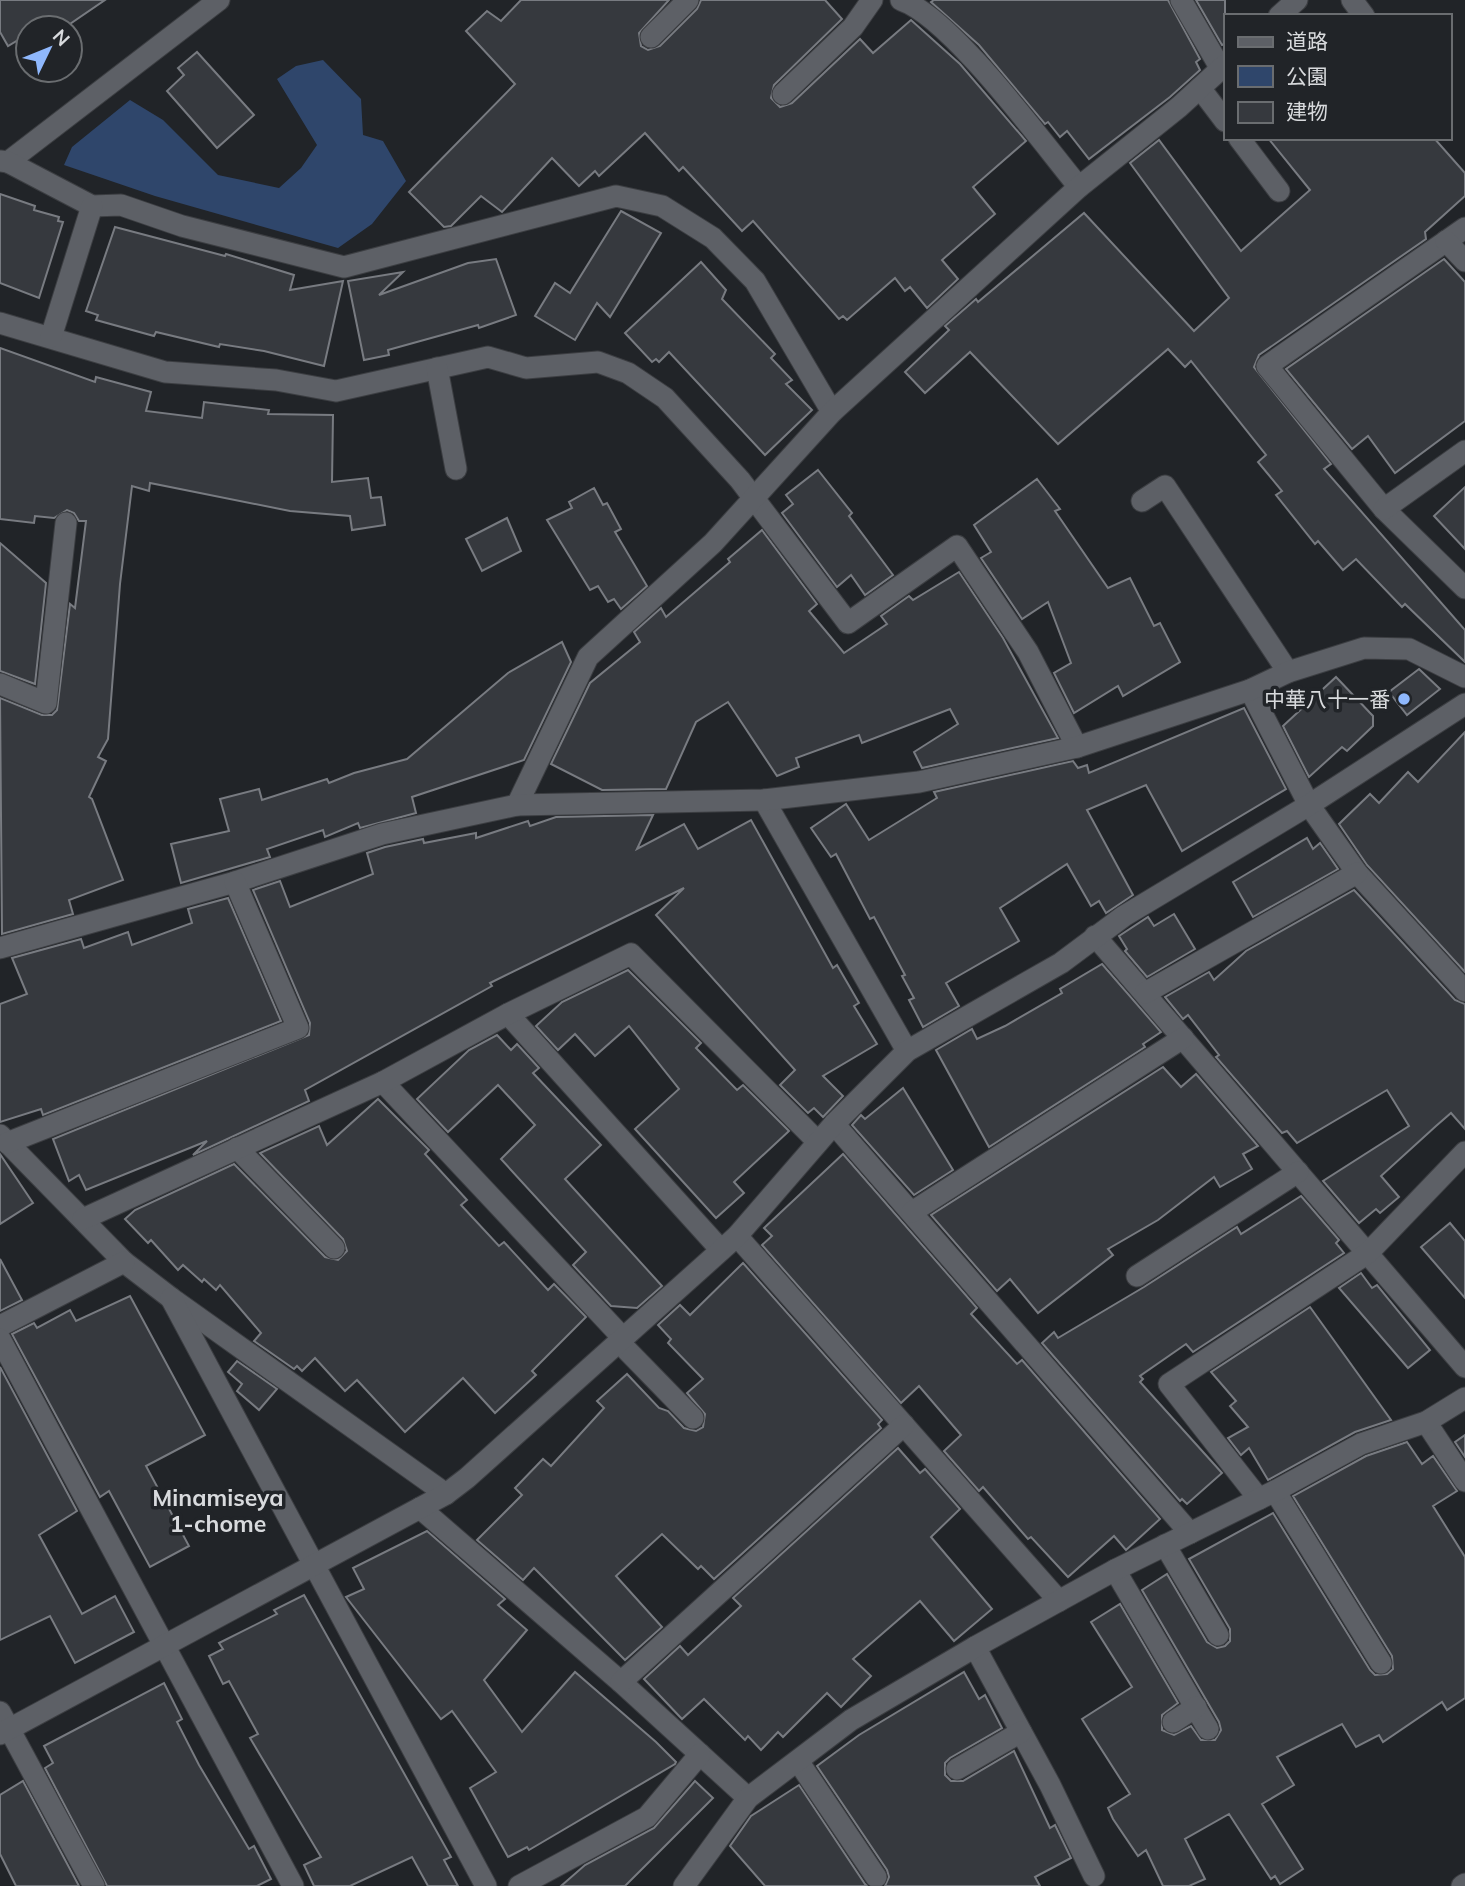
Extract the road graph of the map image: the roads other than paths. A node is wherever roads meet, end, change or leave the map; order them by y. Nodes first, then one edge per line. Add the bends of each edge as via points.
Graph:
1 (219, 0) edge
2 (688, 0) edge
3 (872, 0) edge
4 (901, 0) edge
5 (1181, 0) edge
6 (1297, 0) edge
7 (1281, 14) edge
8 (651, 37) dead end
9 (1223, 67) edge
10 (1200, 88) junction
11 (783, 94) dead end
12 (1224, 120) edge
13 (1241, 140) edge
14 (4, 162) edge
15 (1079, 187) junction
16 (1279, 191) dead end
17 (92, 206) junction
18 (1465, 228) edge
19 (1446, 241) junction
20 (1465, 261) edge
21 (0, 323) edge
22 (51, 337) junction
23 (437, 368) junction
24 (832, 412) junction
25 (1465, 451) edge
26 (456, 469) dead end
27 (754, 497) junction
28 (1142, 501) dead end
29 (1384, 509) junction
30 (66, 523) dead end
31 (1465, 588) edge
32 (1288, 672) junction
33 (1465, 677) edge
34 (0, 684) edge
35 (1250, 690) junction
36 (1465, 704) edge
37 (1077, 747) junction
38 (764, 800) junction
39 (517, 806) junction
40 (1308, 806) junction
41 (1357, 873) junction
42 (235, 882) junction
43 (1095, 936) junction
44 (0, 948) edge
45 (1465, 991) edge
46 (1145, 993) junction
47 (508, 1014) junction
48 (1183, 1038) junction
49 (907, 1051) junction
50 (383, 1082) junction
51 (834, 1124) junction
52 (4, 1139) edge
53 (818, 1142) junction
54 (237, 1148) junction
55 (1465, 1152) edge
56 (1298, 1172) junction
57 (912, 1212) junction
58 (83, 1219) junction
59 (729, 1243) junction
60 (334, 1248) dead end
61 (1368, 1253) junction
62 (124, 1262) junction
63 (1136, 1276) dead end
64 (171, 1298) junction
65 (0, 1326) edge
66 (0, 1339) edge
67 (621, 1340) junction
68 (1465, 1367) edge
69 (1465, 1398) edge
70 (693, 1418) dead end
71 (1426, 1422) junction
72 (904, 1425) junction
73 (1465, 1481) edge
74 (446, 1494) junction
75 (1267, 1495) junction
76 (420, 1508) junction
77 (1190, 1533) junction
78 (1165, 1545) junction
79 (314, 1564) junction
80 (1115, 1570) junction
81 (1059, 1601) junction
82 (1218, 1635) dead end
83 (164, 1646) junction
84 (975, 1647) junction
85 (1381, 1663) dead end
86 (621, 1682) junction
87 (1196, 1707) junction
88 (1173, 1722) dead end
89 (3, 1725) edge
90 (1208, 1729) dead end
91 (1021, 1732) junction
92 (700, 1754) junction
93 (798, 1760) junction
94 (957, 1769) dead end
95 (748, 1798) junction
96 (876, 1877) dead end
97 (1090, 1883) edge
98 (94, 1886) edge
99 (293, 1886) edge
100 (486, 1886) edge
101 (519, 1886) edge
102 (684, 1886) edge

1 - 14 street
2 - 8 street
3 - 11 street via 853,27
4 - 15 street via 914,4 953,37
5 - 9 street
6 - 7 street
9 - 10 street
10 - 12 street
10 - 15 street
13 - 16 street
14 - 17 street
15 - 24 street
17 - 22 street
17 - 24 street via 121,205 182,226 344,267 616,196 662,206 713,238 755,281
18 - 19 street
19 - 20 street
19 - 29 street via 1267,366
21 - 22 street
22 - 23 street via 165,372 275,380 336,391
23 - 26 street
23 - 27 street via 488,357 526,369 598,362 628,373 665,398
24 - 27 street
25 - 29 street
27 - 37 street via 848,622 957,546 1028,652
27 - 39 street via 713,543 588,657
28 - 32 street via 1165,486
29 - 31 street
30 - 34 street via 46,703
32 - 33 street via 1364,648 1409,649
32 - 35 street
35 - 37 street
35 - 40 street
36 - 40 street
37 - 38 street via 919,782
38 - 39 street
38 - 49 street
39 - 42 street via 382,834
40 - 41 street
40 - 43 street
41 - 45 street
41 - 46 street
42 - 44 street
42 - 52 street via 298,1028
43 - 46 street
43 - 49 street via 1061,963
46 - 48 street
47 - 50 street
47 - 53 street via 631,954
47 - 59 street
48 - 56 street
48 - 57 street
49 - 51 street
50 - 54 street
50 - 67 street
51 - 53 street
51 - 57 street
52 - 58 street
53 - 59 street
54 - 58 street
54 - 60 street
55 - 61 street
56 - 61 street
56 - 63 street
57 - 77 street
58 - 62 street
59 - 67 street
59 - 72 street
61 - 68 street
61 - 75 street via 1169,1384
62 - 64 street
62 - 65 street
64 - 74 street
64 - 79 street
66 - 83 street
67 - 70 street
67 - 74 street
69 - 71 street
71 - 73 street
71 - 75 street via 1361,1444
72 - 81 street
72 - 86 street
74 - 76 street
75 - 77 street
75 - 85 street
76 - 79 street
76 - 86 street
77 - 78 street
78 - 80 street
78 - 82 street
79 - 83 street
79 - 100 street
80 - 81 street
80 - 87 street
81 - 84 street
83 - 89 street
83 - 99 street
84 - 91 street
84 - 93 street via 851,1720
86 - 92 street
87 - 88 street
87 - 90 street
89 - 98 street
91 - 94 street
91 - 97 street
92 - 95 street
92 - 101 street via 647,1817
93 - 95 street
93 - 96 street
95 - 102 street

